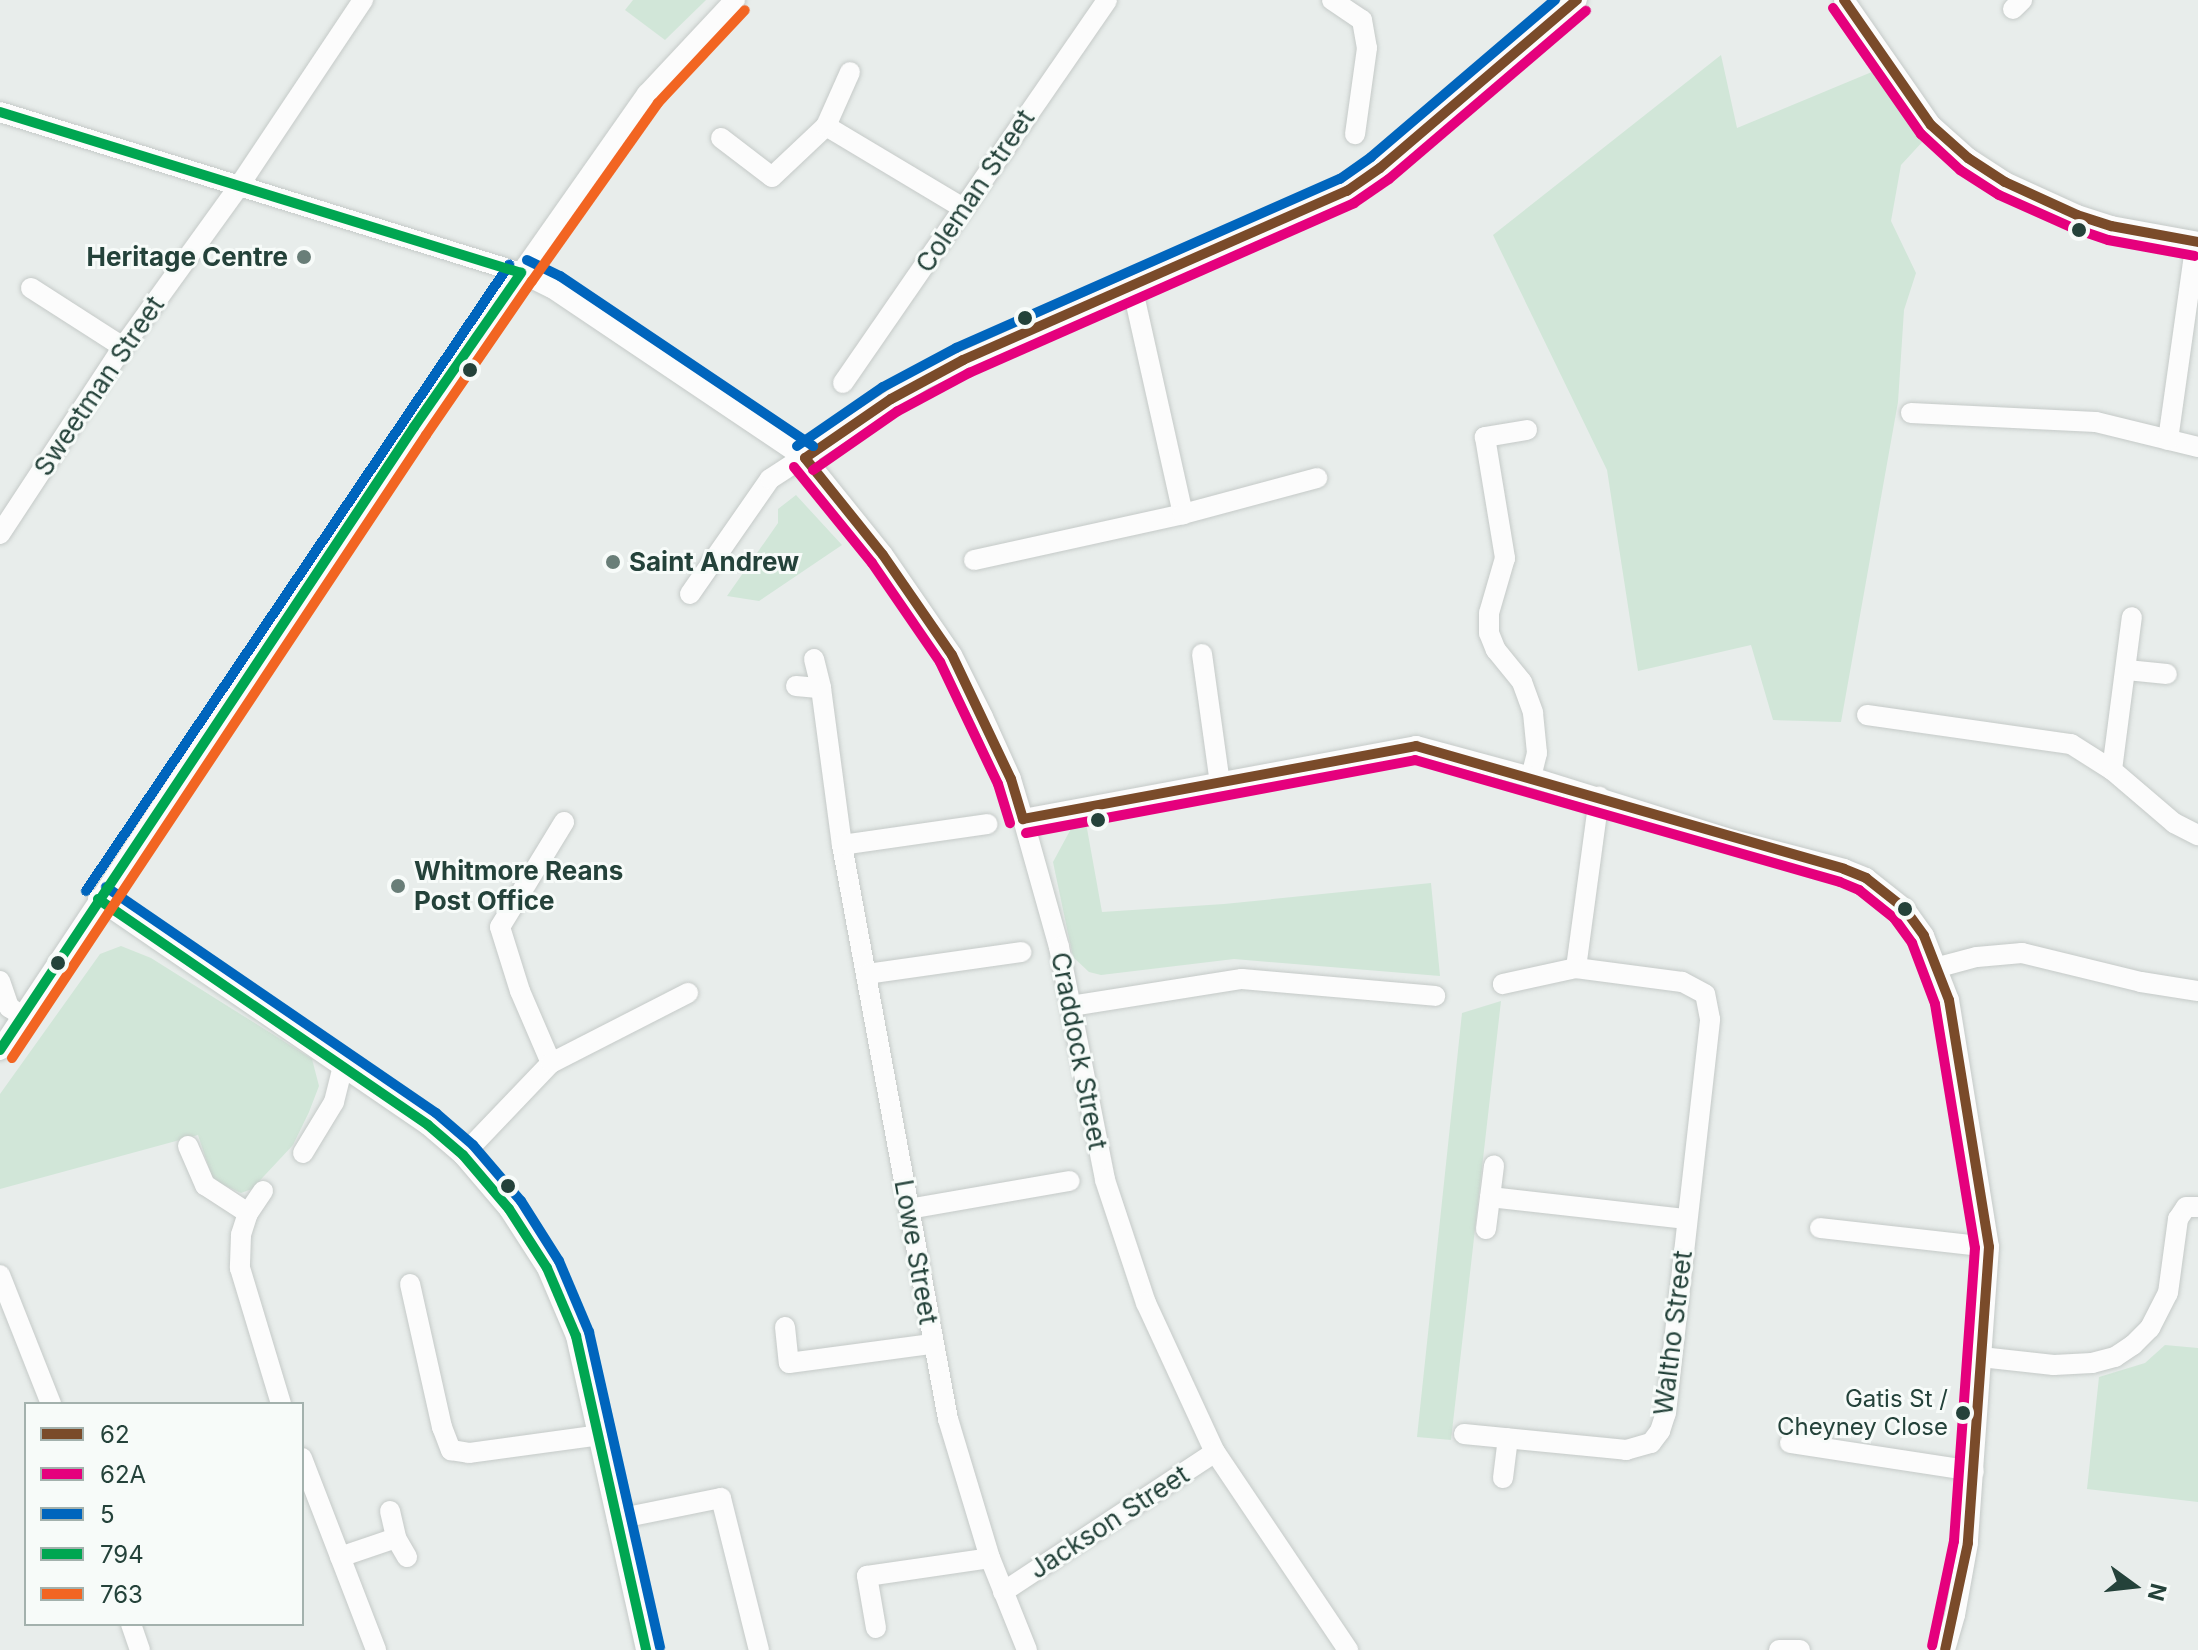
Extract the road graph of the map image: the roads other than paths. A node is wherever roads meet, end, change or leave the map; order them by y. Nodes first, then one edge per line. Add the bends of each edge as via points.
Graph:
1 (363, 0) edge
2 (735, 0) edge
3 (1107, 0) edge
4 (1332, 0) edge
5 (1577, 0) edge
6 (1844, 0) edge
7 (850, 72) dead end
8 (0, 112) edge
9 (826, 126) junction
10 (1355, 134) dead end
11 (721, 138) dead end
12 (239, 186) junction
13 (963, 208) junction
14 (2197, 242) edge
15 (521, 273) junction
16 (1132, 286) junction
17 (31, 288) dead end
18 (123, 347) junction
19 (843, 383) dead end
20 (1911, 413) dead end
21 (1527, 430) dead end
22 (2168, 440) junction
23 (2198, 447) edge
24 (805, 458) junction
25 (1317, 478) dead end
26 (1183, 514) junction
27 (0, 534) edge
28 (974, 560) dead end
29 (690, 594) dead end
30 (2132, 617) dead end
31 (1202, 654) dead end
32 (814, 659) dead end
33 (2127, 670) junction
34 (2167, 674) dead end
35 (796, 686) dead end
36 (821, 688) junction
37 (1867, 715) dead end
38 (2112, 770) junction
39 (1531, 777) junction
40 (1220, 783) junction
41 (1599, 797) junction
42 (1023, 819) junction
43 (564, 822) dead end
44 (987, 824) dead end
45 (2198, 835) edge
46 (842, 845) junction
47 (98, 899) junction
48 (1021, 952) dead end
49 (1939, 967) junction
50 (1576, 968) junction
51 (867, 974) junction
52 (0, 981) edge
53 (1503, 984) dead end
54 (2198, 991) edge
55 (688, 993) dead end
56 (1435, 996) dead end
57 (1071, 1006) junction
58 (22, 1016) junction
59 (0, 1050) edge
60 (551, 1063) junction
61 (343, 1067) junction
62 (188, 1146) dead end
63 (303, 1153) dead end
64 (463, 1155) junction
65 (1494, 1166) dead end
66 (1070, 1181) dead end
67 (263, 1191) dead end
68 (1490, 1197) junction
69 (2198, 1207) edge
70 (909, 1209) junction
71 (248, 1213) junction
72 (1687, 1219) junction
73 (1820, 1228) dead end
74 (1486, 1229) dead end
75 (1989, 1247) junction
76 (0, 1275) edge
77 (410, 1284) dead end
78 (785, 1327) dead end
79 (932, 1344) junction
80 (1981, 1357) junction
81 (50, 1402) edge
82 (280, 1402) edge
83 (1464, 1434) dead end
84 (600, 1435) junction
85 (1508, 1438) junction
86 (1790, 1443) dead end
87 (1215, 1452) junction
88 (304, 1463) edge
89 (1974, 1471) junction
90 (1503, 1478) dead end
91 (390, 1511) dead end
92 (617, 1519) junction
93 (396, 1538) junction
94 (340, 1557) junction
95 (407, 1557) dead end
96 (990, 1558) junction
97 (1003, 1592) junction
98 (132, 1626) edge
99 (876, 1628) dead end
100 (140, 1650) edge
101 (376, 1650) edge
102 (646, 1650) edge
103 (759, 1650) edge
104 (1027, 1650) edge
105 (1348, 1650) edge
106 (1779, 1650) edge
107 (1800, 1650) edge
108 (1945, 1650) edge

1 - 12 street, Sweetman Street
2 - 15 street via 647,94
3 - 13 street, Coleman Street
4 - 10 street via 1362,20 1367,48
5 - 16 street via 1365,180
6 - 14 street via 1931,125 1968,158 2005,182 2077,215
7 - 9 street
8 - 12 street, Craddock Street
9 - 11 street via 772,177
9 - 13 street
12 - 15 street, Craddock Street
12 - 18 street, Sweetman Street
13 - 19 street, Coleman Street
14 - 22 street
15 - 24 street, Craddock Street via 552,288
15 - 47 street
16 - 24 street via 924,379
16 - 26 street
17 - 18 street
18 - 27 street, Sweetman Street
20 - 22 street via 2096,422
21 - 39 street via 1485,437 1505,558 1489,613 1489,633 1522,682 1533,713 1538,745
22 - 23 street
24 - 29 street via 770,479
24 - 42 street, Craddock Street via 883,555 952,655 1011,779
25 - 26 street
26 - 28 street
30 - 33 street
31 - 40 street
32 - 36 street, Lowe Street
33 - 34 street
33 - 38 street
35 - 36 street
36 - 46 street, Lowe Street
37 - 38 street via 2071,744
38 - 45 street via 2174,823
39 - 40 street via 1416,746
39 - 41 street
40 - 42 street
41 - 49 street via 1866,878 1904,908
41 - 50 street
42 - 57 street, Craddock Street
43 - 60 street via 500,927
44 - 46 street
46 - 51 street, Lowe Street
47 - 58 street
47 - 61 street
48 - 51 street
49 - 54 street via 2022,953
49 - 75 street via 1968,1102
50 - 53 street, Waltho Street
50 - 72 street, Waltho Street via 1682,982 1705,994 1710,1019
51 - 70 street, Lowe Street
52 - 58 street via 9,1007
55 - 60 street
56 - 57 street via 1242,979
57 - 87 street, Craddock Street via 1119,1228 1158,1331
58 - 59 street
60 - 64 street
61 - 63 street via 334,1102
61 - 64 street
62 - 71 street via 205,1185
64 - 84 street via 509,1209 547,1268 576,1336
65 - 68 street
66 - 70 street
67 - 71 street
68 - 72 street, Waltho Street
68 - 74 street
69 - 80 street via 2186,1207 2178,1219 2168,1293 2150,1328 2133,1345 2092,1363 2054,1365
70 - 79 street, Lowe Street
71 - 82 street via 240,1268
72 - 85 street, Waltho Street via 1666,1413 1651,1443 1626,1450
73 - 75 street
75 - 80 street
76 - 81 street
77 - 84 street via 451,1450 469,1453
78 - 79 street via 789,1363
79 - 96 street, Lowe Street via 948,1419
80 - 89 street
83 - 85 street, Waltho Street
84 - 92 street
85 - 90 street
86 - 89 street
87 - 97 street, Jackson Street
87 - 105 street, Craddock Street
88 - 94 street
89 - 108 street via 1964,1575
91 - 93 street
92 - 102 street
92 - 103 street via 721,1498
93 - 94 street
93 - 95 street
94 - 101 street
96 - 97 street, Lowe Street
96 - 99 street via 867,1576
97 - 104 street, Lowe Street
98 - 100 street
106 - 107 street

